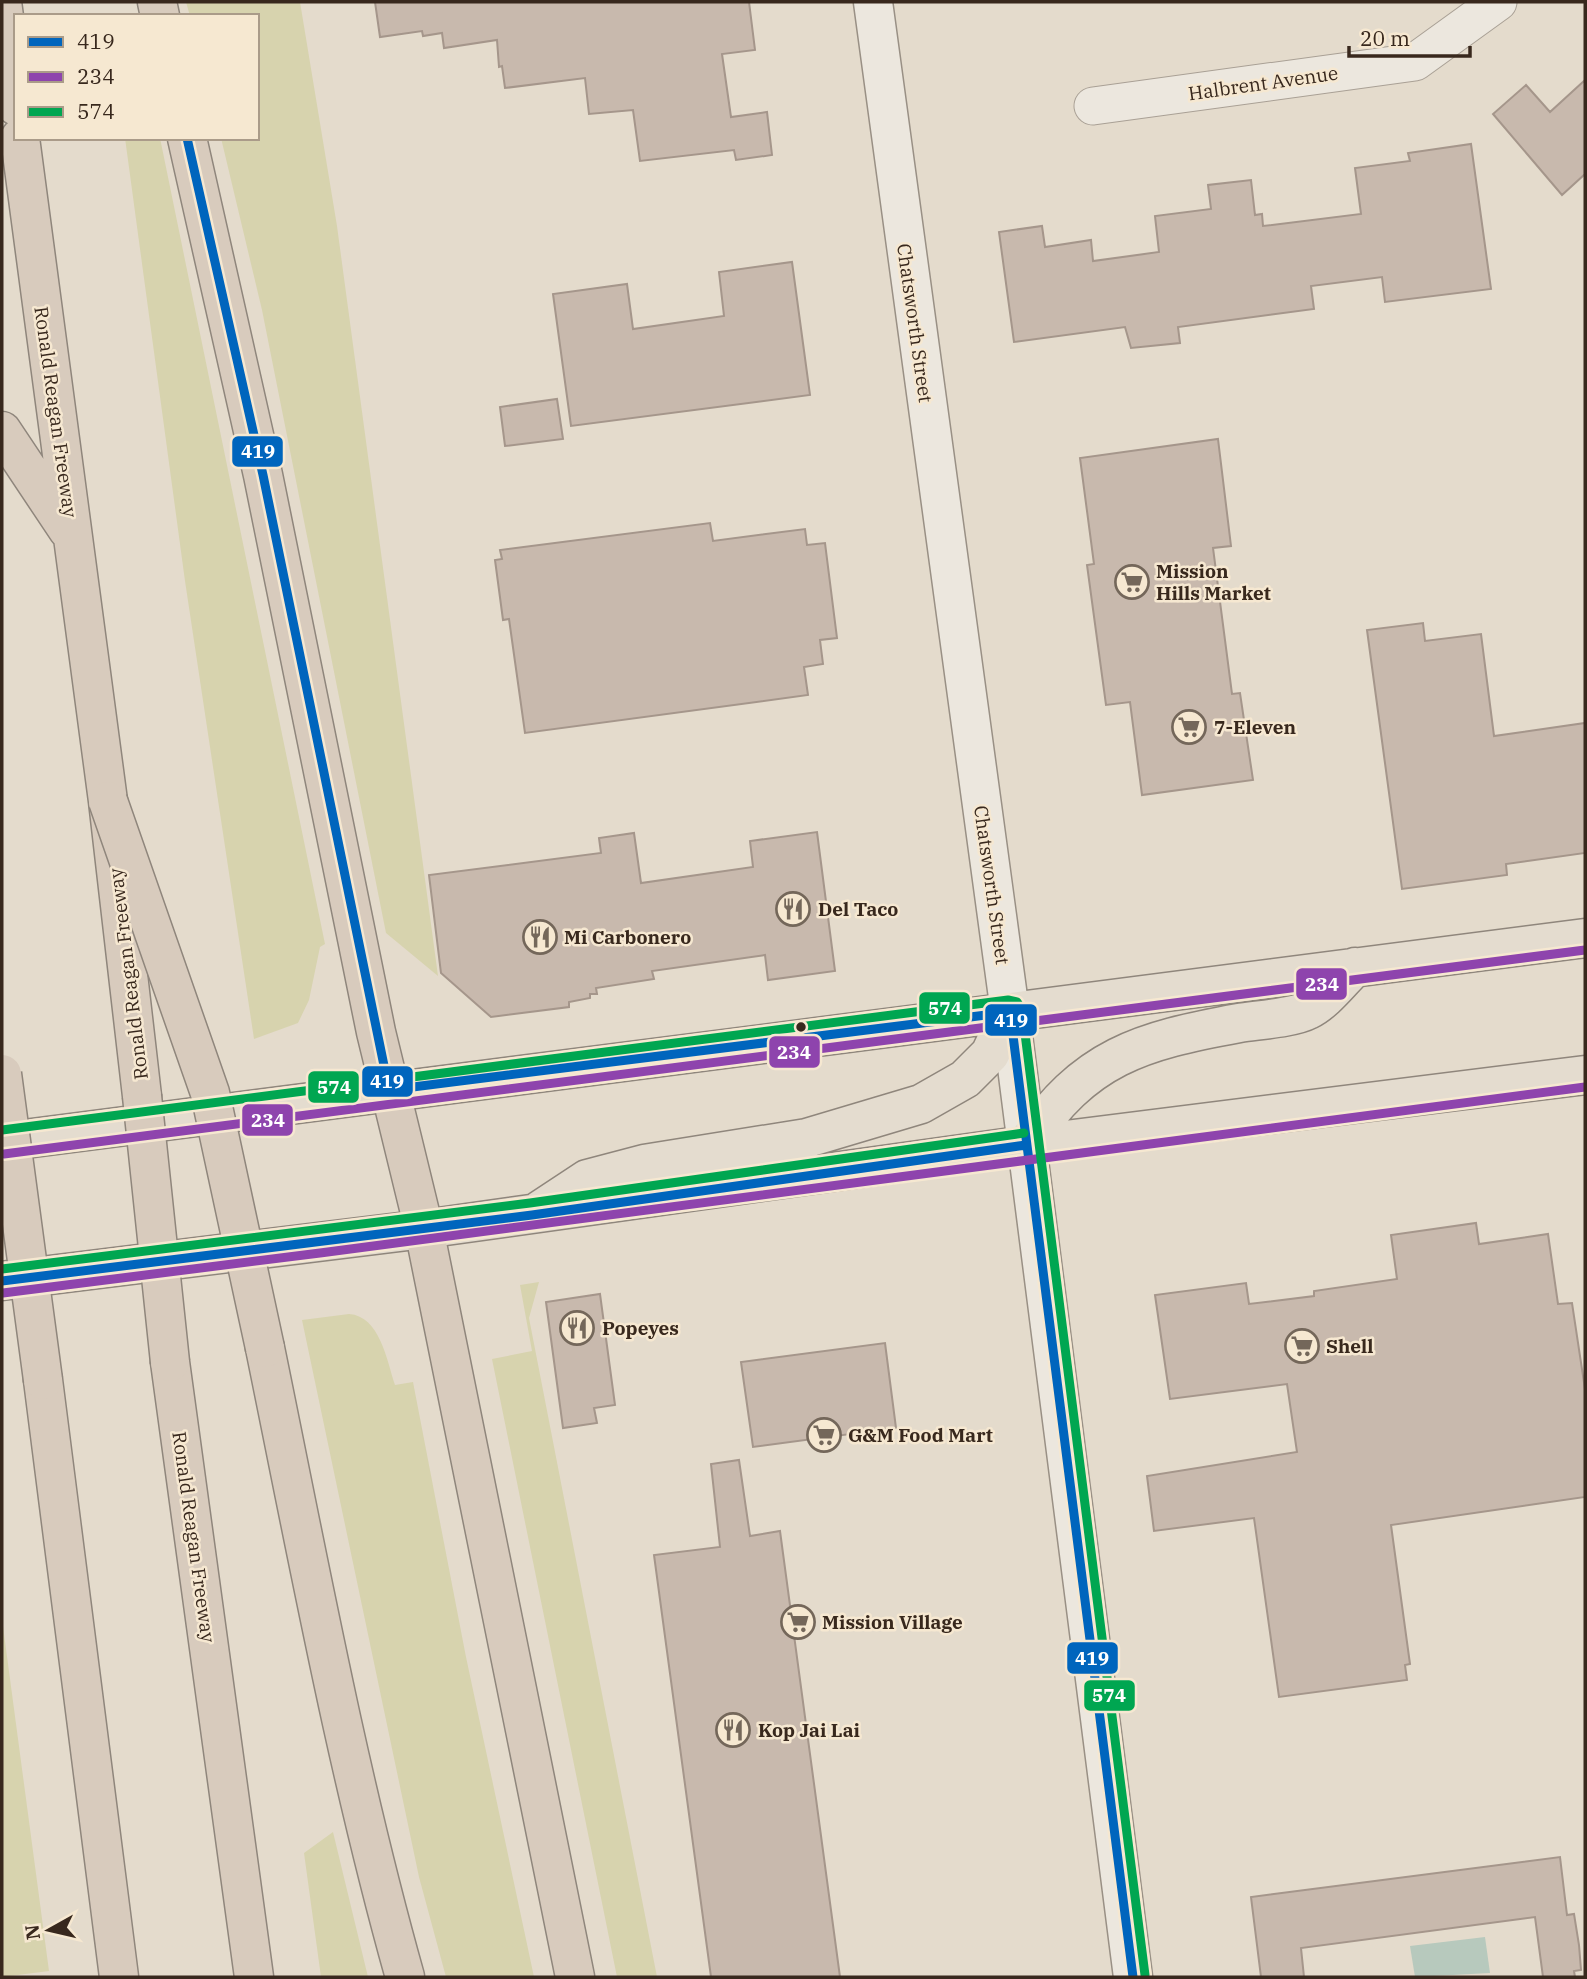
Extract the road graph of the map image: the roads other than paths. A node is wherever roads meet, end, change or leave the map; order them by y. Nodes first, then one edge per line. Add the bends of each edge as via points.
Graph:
1 (2, 2) edge
2 (873, 2) edge
3 (1498, 2) edge
4 (14, 91) edge
5 (1093, 106) dead end
6 (20, 140) edge
7 (187, 140) edge
8 (2, 431) edge
9 (73, 537) junction
10 (108, 801) junction
11 (1585, 938) edge
12 (1355, 967) junction
13 (1010, 1012) junction
14 (2, 1074) edge
15 (1585, 1075) edge
16 (389, 1090) junction
17 (2, 1142) edge
18 (1026, 1145) junction
19 (532, 1215) junction
20 (424, 1229) junction
21 (2, 1281) edge
22 (118, 1977) edge
23 (254, 1977) edge
24 (405, 1977) edge
25 (575, 1977) edge
26 (1133, 1977) edge

1 - 4 highway
2 - 13 main road, Chatsworth Street
3 - 5 street, Halbrent Avenue via 1415,62
6 - 9 highway, Ronald Reagan Freeway
7 - 16 highway via 263,475
8 - 9 highway
9 - 10 highway, Ronald Reagan Freeway
10 - 23 highway, Ronald Reagan Freeway, bridge via 170,1362
10 - 24 highway, bridge via 210,1093 353,1765
11 - 12 main road
12 - 13 main road
12 - 18 main road via 1307,1010 1172,1035 1093,1069 1045,1116
13 - 16 main road
13 - 18 main road, Chatsworth Street
13 - 19 main road via 990,1054 965,1079 921,1104 807,1138 644,1164 587,1179
14 - 22 highway, bridge
15 - 18 main road
16 - 17 main road
16 - 20 highway
18 - 19 main road
18 - 26 main road, Chatsworth Street
19 - 20 main road
20 - 21 main road
20 - 25 highway

